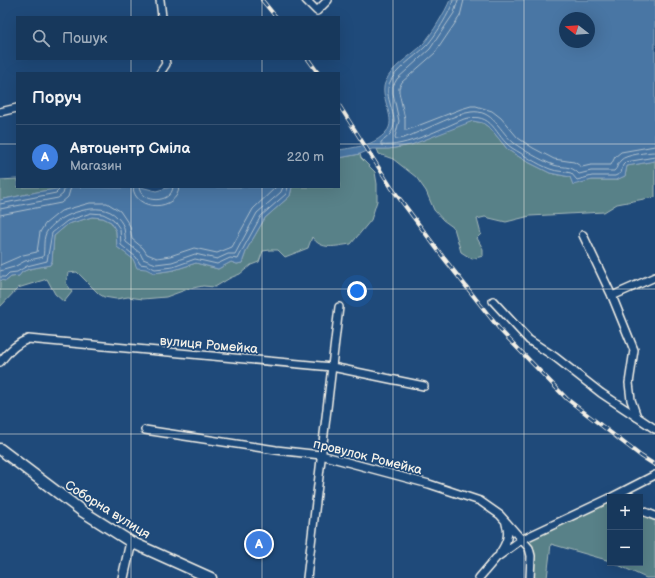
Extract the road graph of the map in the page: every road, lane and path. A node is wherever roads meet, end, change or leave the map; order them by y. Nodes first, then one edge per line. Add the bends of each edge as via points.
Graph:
1 (160, 0) edge
2 (306, 0) edge
3 (328, 0) edge
4 (162, 16) edge
5 (165, 60) edge
6 (161, 72) edge
7 (16, 108) edge
8 (0, 112) edge
9 (583, 235) dead end
10 (655, 277) edge
11 (612, 296) junction
12 (493, 301) dead end
13 (339, 307) dead end
14 (0, 362) edge
15 (332, 367) junction
16 (424, 386) dead end
17 (637, 417) junction
18 (655, 429) edge
19 (145, 430) dead end
20 (0, 448) edge
21 (321, 455) junction
22 (655, 475) edge
23 (619, 494) edge
24 (607, 500) edge
25 (643, 511) edge
26 (655, 516) edge
27 (505, 521) junction
28 (521, 540) junction
29 (131, 542) junction
30 (496, 558) junction
31 (123, 578) edge
32 (211, 578) edge
33 (307, 578) edge
34 (479, 578) edge
35 (530, 578) edge

1 - 4 street
2 - 3 street via 317,11
5 - 6 street via 166,64
7 - 8 street
9 - 11 street
10 - 11 street
11 - 17 street via 634,350 629,383
12 - 17 street via 529,340
13 - 15 street
14 - 15 street, вулиця Ромейка via 21,342 28,339
15 - 16 street, вулиця Ромейка
15 - 21 street
17 - 18 street
19 - 21 street, провулок Ромейка
20 - 29 main road, Соборна вулиця via 82,511
21 - 27 street, провулок Ромейка via 429,484 480,501
21 - 33 street
22 - 23 street
24 - 28 street
25 - 26 street
27 - 28 street, провулок Ромейка
27 - 30 street via 508,539
28 - 30 street
28 - 35 street, провулок Ромейка via 531,551
29 - 31 street
29 - 32 main road, Соборна вулиця
30 - 34 street

